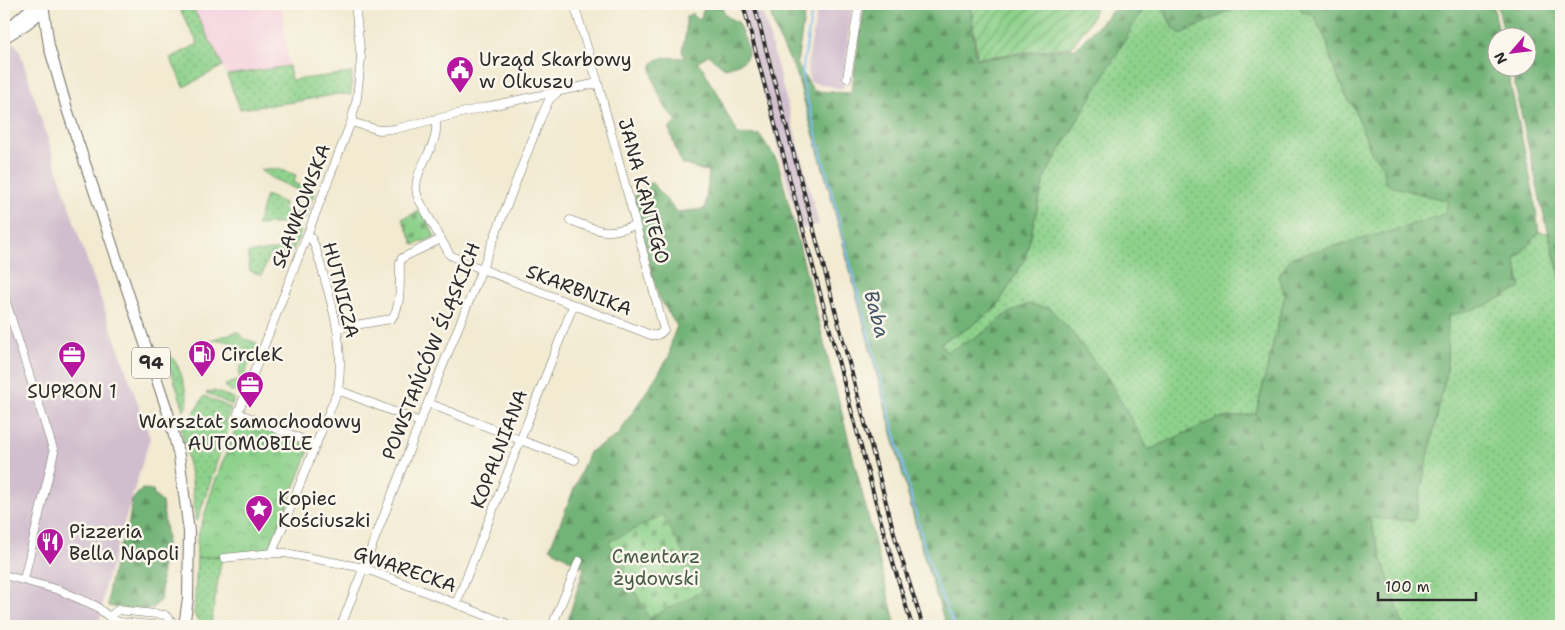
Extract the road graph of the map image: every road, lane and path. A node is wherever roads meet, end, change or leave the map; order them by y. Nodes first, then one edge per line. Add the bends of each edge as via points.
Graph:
1 (355, 4) edge
2 (574, 4) edge
3 (859, 4) edge
4 (41, 6) edge
5 (4, 32) edge
6 (4, 38) edge
7 (847, 78) dead end
8 (598, 83) junction
9 (558, 92) junction
10 (435, 119) junction
11 (351, 122) junction
12 (570, 220) dead end
13 (636, 225) junction
14 (307, 235) junction
15 (441, 239) junction
16 (482, 270) junction
17 (4, 296) edge
18 (573, 306) junction
19 (338, 328) junction
20 (664, 330) joint
21 (338, 390) junction
22 (428, 403) junction
23 (420, 422) junction
24 (520, 440) junction
25 (316, 445) junction
26 (575, 460) dead end
27 (272, 553) junction
28 (224, 558) dead end
29 (579, 562) dead end
30 (364, 568) junction
31 (4, 575) edge
32 (24, 579) junction
33 (456, 604) junction
34 (109, 617) junction
35 (173, 623) junction
36 (107, 626) edge
37 (164, 626) edge
38 (186, 626) edge
39 (341, 626) edge
40 (513, 626) edge
41 (552, 626) edge

1 - 11 street, SŁAWKOWSKA via 361,66
2 - 8 street, JANA KANTEGO
3 - 7 street
4 - 5 main road
4 - 6 main road via 34,19
4 - 38 main road, 94 via 67,109 169,416 179,456 189,532
8 - 9 street
8 - 13 street, JANA KANTEGO
9 - 10 street
9 - 16 street, POWSTAŃCÓW ŚLĄSKICH via 544,108
10 - 11 street via 387,130
10 - 15 street, SKARBNIKA via 437,132 415,190
11 - 14 street, SŁAWKOWSKA
12 - 13 street via 610,232
13 - 20 street, JANA KANTEGO
14 - 19 street, HUTNICZA via 316,248
14 - 25 street, SŁAWKOWSKA via 238,413
15 - 16 street, SKARBNIKA via 450,255
15 - 19 street via 402,258 398,305 391,319
16 - 18 street, SKARBNIKA
16 - 22 street, POWSTAŃCÓW ŚLĄSKICH
17 - 32 street via 54,452
18 - 20 street, SKARBNIKA via 650,335 656,336
18 - 24 street, KOPALNIANA
19 - 21 street, HUTNICZA via 341,375
21 - 23 street
21 - 25 street, HUTNICZA
22 - 23 street, POWSTAŃCÓW ŚLĄSKICH
22 - 24 street
23 - 30 street, POWSTAŃCÓW ŚLĄSKICH
24 - 26 street
24 - 33 street, KOPALNIANA
25 - 27 street, HUTNICZA
27 - 28 street, GWARECKA
27 - 30 street, GWARECKA
29 - 41 street
30 - 33 street, GWARECKA
30 - 39 street, POWSTAŃCÓW ŚLĄSKICH
31 - 32 street
32 - 34 street via 96,606
33 - 40 street, GWARECKA
34 - 35 street via 118,610 148,612 165,615
34 - 36 street
34 - 37 street via 119,622
35 - 37 street
35 - 38 street

